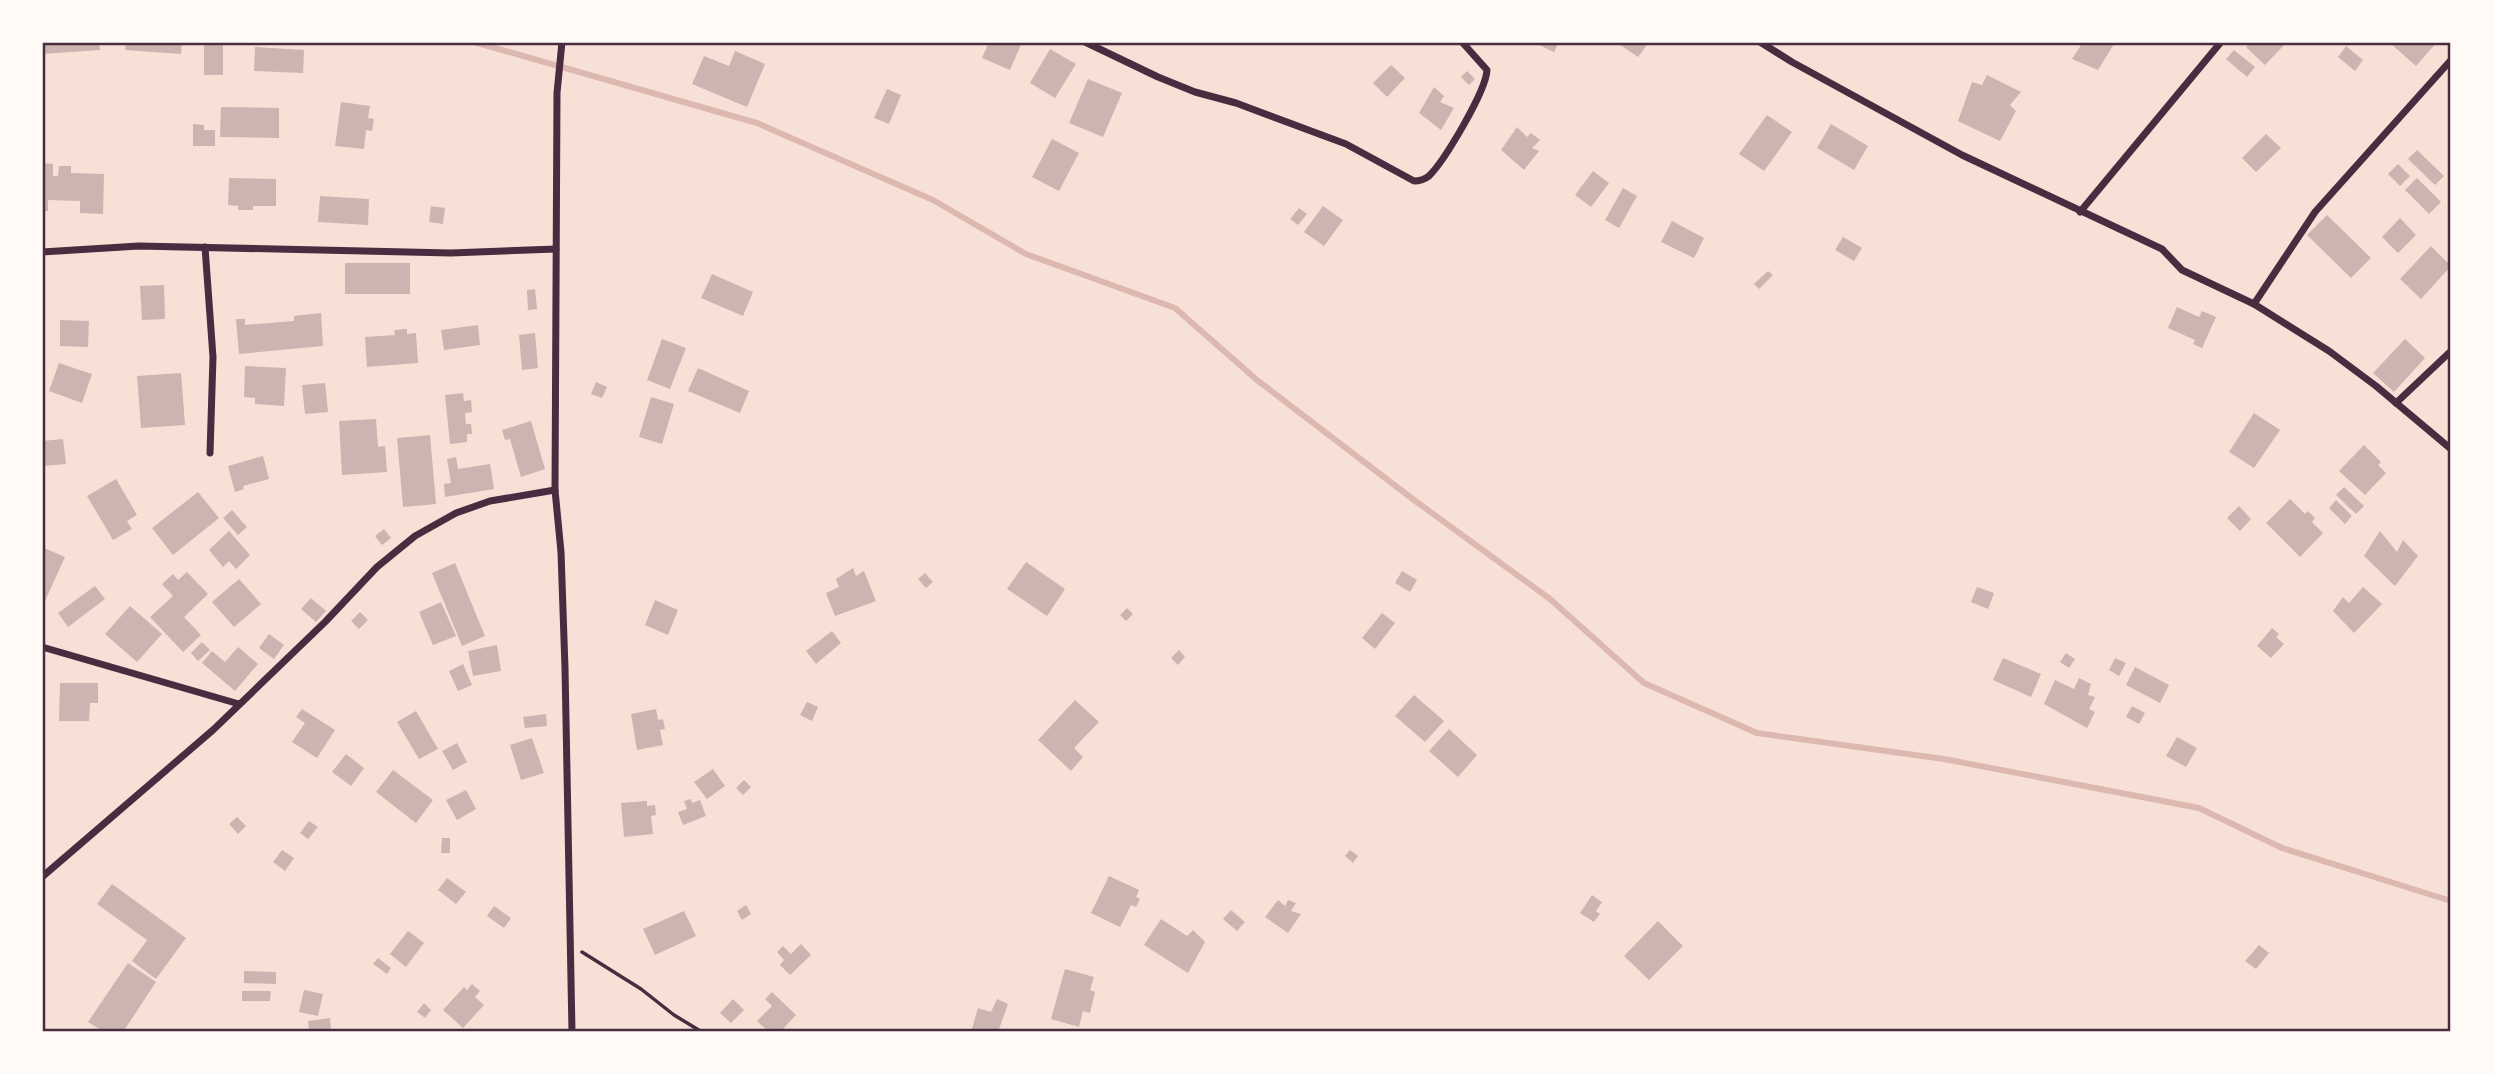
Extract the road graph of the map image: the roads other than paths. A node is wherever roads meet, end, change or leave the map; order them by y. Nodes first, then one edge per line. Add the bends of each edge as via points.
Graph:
1 (562, 42) edge
2 (1085, 42) edge
3 (1462, 42) edge
4 (1760, 42) edge
5 (2221, 42) edge
6 (2451, 60) edge
7 (2080, 212) junction
8 (205, 247) junction
9 (556, 249) junction
10 (42, 252) edge
11 (2253, 304) junction
12 (2451, 351) edge
13 (2396, 403) junction
14 (2451, 449) edge
15 (210, 453) dead end
16 (555, 490) junction
17 (42, 647) edge
18 (239, 704) junction
19 (42, 877) edge
20 (572, 1032) edge

1 - 9 street via 557,93
2 - 3 street via 1195,92 1346,144 1414,181 1429,175 1487,79 1487,70
4 - 7 street via 1919,132
5 - 7 street
6 - 11 street via 2315,212
7 - 11 street via 2162,249 2182,270
8 - 9 street via 437,253
8 - 10 street
8 - 15 street via 213,357
9 - 16 street
11 - 13 street via 2329,351
12 - 13 street
13 - 14 street
16 - 18 street via 490,501 456,513 415,536 377,567
16 - 20 street via 561,552
17 - 18 street
18 - 19 street

